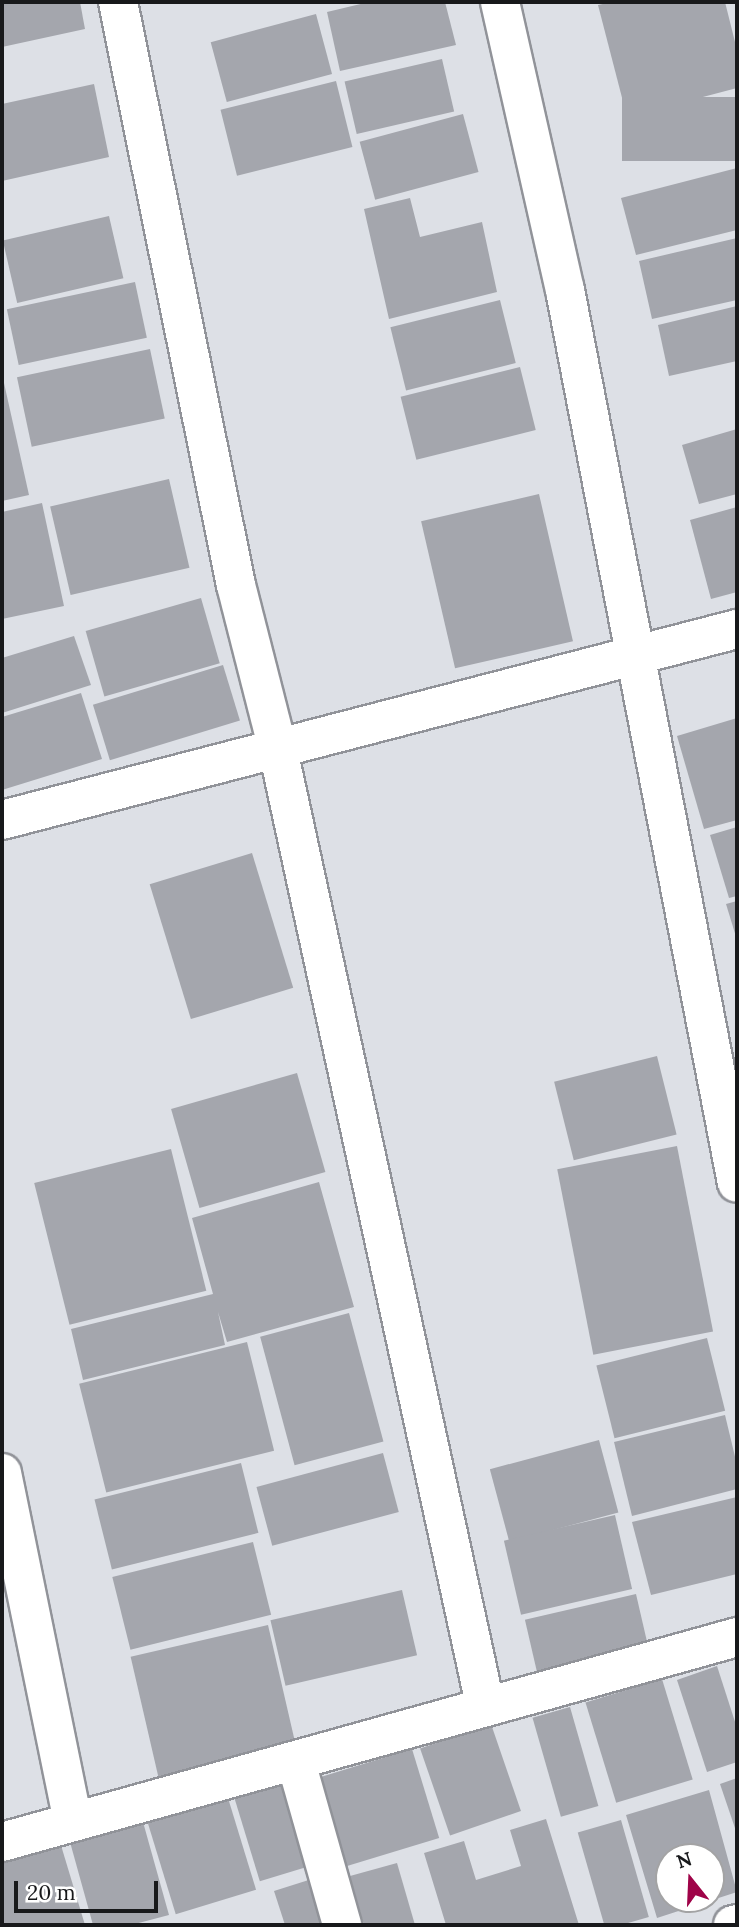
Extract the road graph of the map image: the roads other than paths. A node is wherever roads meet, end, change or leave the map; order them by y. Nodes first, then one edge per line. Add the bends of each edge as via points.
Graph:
1 (118, 2) edge
2 (499, 2) edge
3 (737, 629) edge
4 (634, 656) junction
5 (278, 750) junction
6 (2, 820) edge
7 (737, 1183) edge
8 (2, 1473) edge
9 (737, 1637) edge
10 (485, 1704) junction
11 (296, 1762) junction
12 (73, 1822) junction
13 (2, 1842) edge
14 (342, 1925) edge

1 - 5 street via 236,585
2 - 4 street via 565,290
3 - 4 street
4 - 5 street
4 - 7 street
5 - 6 street
5 - 10 street
8 - 12 street
9 - 10 street
10 - 11 street
11 - 12 street
11 - 14 street
12 - 13 street

